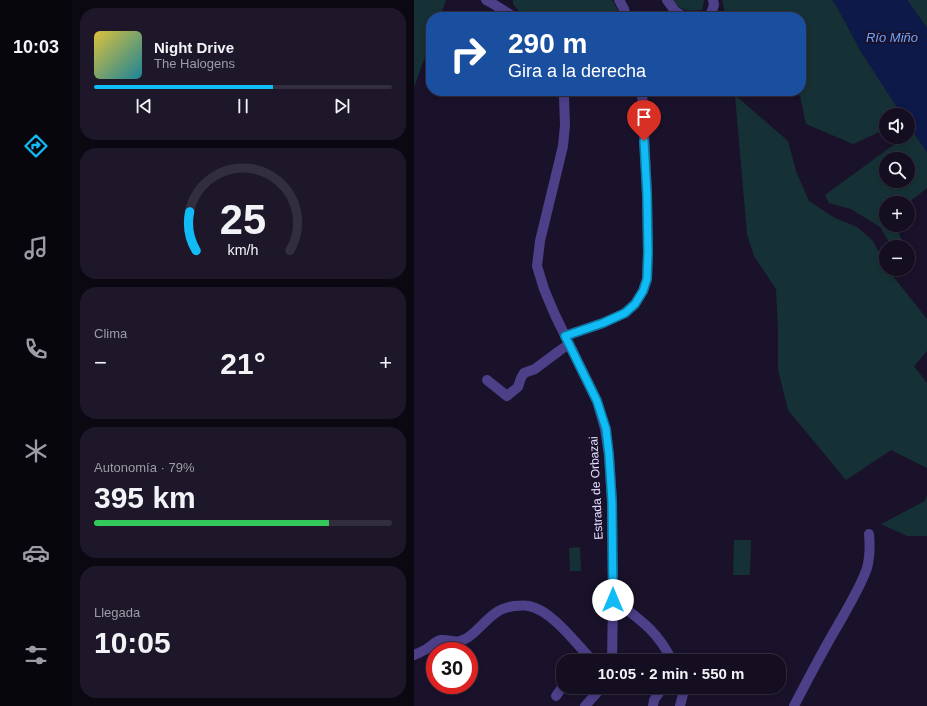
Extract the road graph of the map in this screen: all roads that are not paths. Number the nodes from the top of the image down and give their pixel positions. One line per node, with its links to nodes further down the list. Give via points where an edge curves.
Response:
1 (486, 0): 5 (street)
2 (619, 0): 6 (street)
3 (667, 0): 7 (street)
4 (713, 0): 8 (street)
5 (507, 12)
6 (625, 12)
7 (676, 12)
8 (711, 12)
9 (564, 96): 11 (street, Estrada de Orbazai, via 563,146 540,241 537,266 544,289)
10 (642, 96): 11 (street, via 647,195 647,279 635,304 625,313)
11 (567, 340): 12 (street, via 559,351 535,370 524,373 518,387 506,396); 14 (street, Estrada de Orbazai, via 597,401 606,429 612,502)
12 (487, 380)
13 (868, 534): 25 (street, via 870,547 867,567)
14 (613, 600): 16 (street, Estrada de Orbazai); 17 (street, via 653,630)
15 (583, 654): 18 (street, via 551,617 529,606 518,606 498,611 468,638 452,642 440,640)
16 (612, 654)
17 (668, 654)
18 (414, 655)
19 (596, 694): 22 (street)
20 (658, 694): 23 (street)
21 (683, 694): 24 (street)
22 (585, 706)
23 (653, 706)
24 (680, 706)
25 (794, 706)

